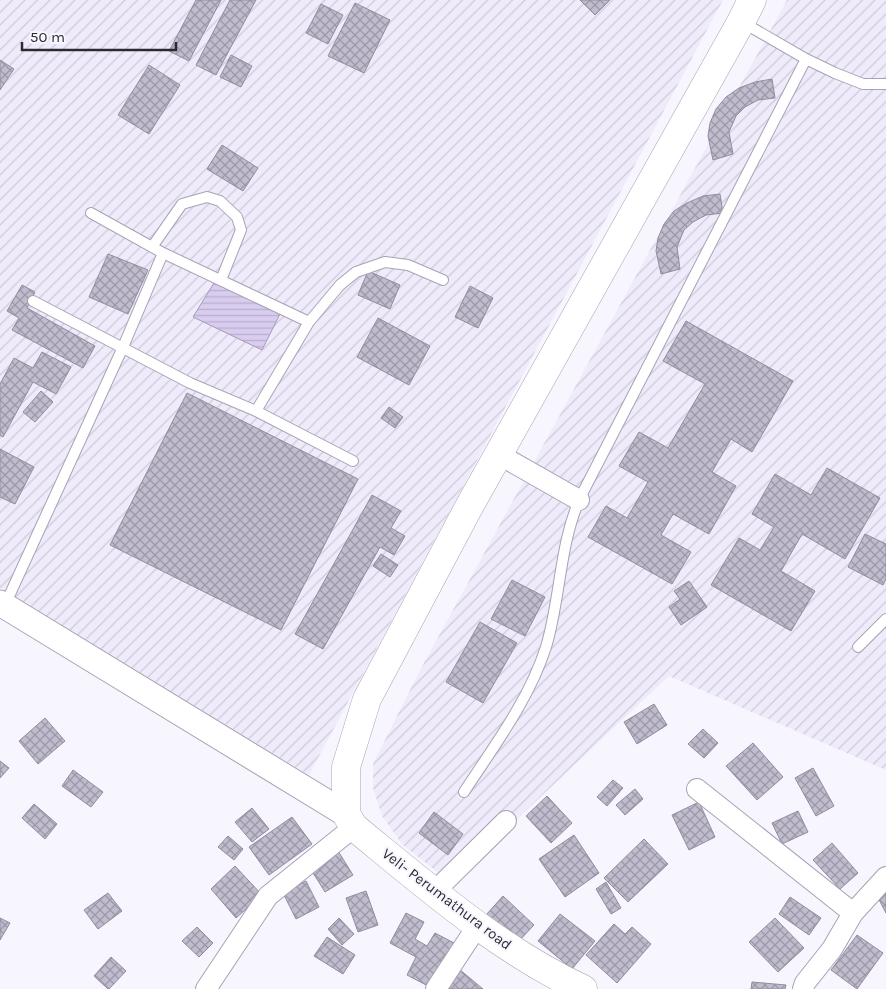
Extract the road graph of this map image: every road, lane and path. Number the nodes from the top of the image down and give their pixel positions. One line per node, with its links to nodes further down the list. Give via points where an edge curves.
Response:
1 (747, 11): 2 (lane); 13 (main road)
2 (806, 59): 3 (lane, via 863,84); 15 (lane)
3 (886, 84)
4 (91, 213): 5 (lane)
5 (152, 247): 6 (lane); 7 (lane, via 182,204 207,197 220,201 237,216 241,230)
6 (163, 253): 7 (lane); 11 (lane)
7 (221, 280): 10 (lane)
8 (443, 280): 10 (lane, via 408,266 385,262 356,272 340,285)
9 (33, 301): 11 (lane)
10 (309, 322): 12 (lane)
11 (123, 347): 12 (lane, via 190,383); 16 (lane)
12 (256, 411): 14 (lane)
13 (498, 454): 15 (street); 21 (main road, via 367,699 346,767)
14 (353, 461)
15 (579, 500): 20 (lane, via 568,527 545,648 520,707)
16 (2, 604): 21 (street)
17 (886, 619): 18 (lane)
18 (858, 647)
19 (698, 789): 25 (street)
20 (464, 792)
21 (350, 820): 24 (main road, Veli- Perumathura road); 27 (street, via 268,896)
22 (506, 821): 24 (street)
23 (886, 877): 25 (street)
24 (434, 892): 26 (main road, Veli- Perumathura road)
25 (853, 913): 30 (street)
26 (478, 926): 28 (street); 29 (main road, Veli- Perumathura road, via 554,976)
27 (206, 989)
28 (436, 989)
29 (583, 989)
30 (803, 989)

